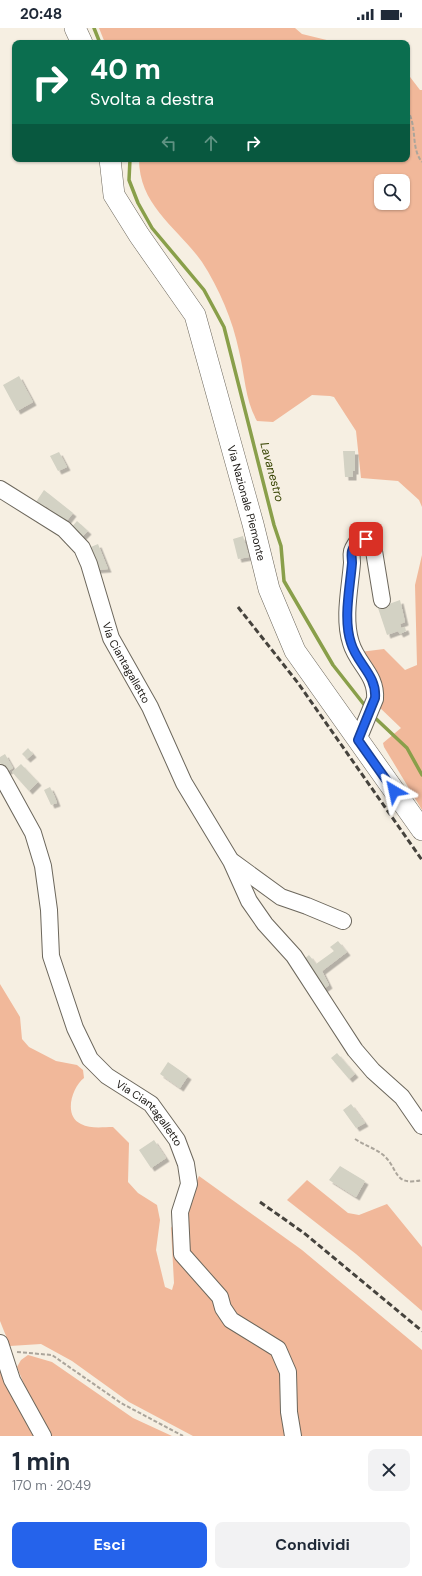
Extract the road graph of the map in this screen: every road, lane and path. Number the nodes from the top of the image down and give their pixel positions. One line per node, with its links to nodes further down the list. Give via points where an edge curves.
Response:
1 (76, 28): 2 (main road)
2 (81, 40)
3 (410, 116): 5 (path, via 418,157)
4 (110, 162): 8 (main road, Via Nazionale Piemonte, via 114,195 195,315 269,589 295,651)
5 (422, 162)
6 (0, 489): 11 (street, Via Ciantagalletto, via 64,528 82,548 112,638 150,707 184,783)
7 (382, 600): 8 (street, via 374,551 366,539 358,540 352,552 348,582 348,629 350,642 369,673 375,692)
8 (360, 734): 10 (main road, Via Nazionale Piemonte)
9 (0, 774): 19 (street, Via Ciantagalletto, via 33,833 43,866 51,956 75,1028 90,1059 107,1076 151,1104 177,1140 186,1164 189,1184 180,1212 182,1254 220,1297 223,1308 231,1320 278,1349 288,1372 289,1412)
10 (422, 830)
11 (231, 861): 12 (street, Via Ciantagalletto, via 281,898); 13 (street, Via Ciantagalletto, via 249,901 265,924 294,956 355,1050 373,1071 402,1097)
12 (343, 921)
13 (422, 1126)
14 (355, 1139): 15 (path, via 383,1155 398,1177 408,1182)
15 (422, 1180)
16 (2, 1348): 17 (street, via 12,1380); 18 (path, via 52,1355 121,1403)
17 (43, 1436)
18 (183, 1436)
19 (293, 1436)

